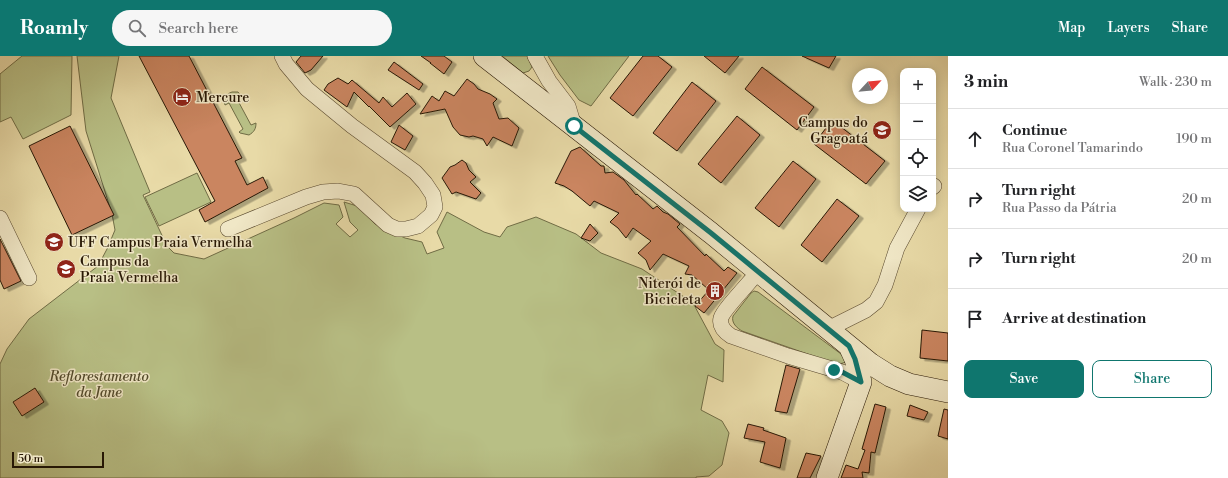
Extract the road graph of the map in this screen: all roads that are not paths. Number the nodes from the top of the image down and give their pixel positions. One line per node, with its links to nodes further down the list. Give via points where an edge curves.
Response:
1 (282, 56): 7 (street, via 307,89 415,172 433,196 435,207 431,215 418,226 397,229 388,225 354,194 323,192)
2 (484, 56): 4 (main road)
3 (535, 56): 4 (street, via 549,81 568,106)
4 (574, 126): 8 (main road)
5 (916, 212): 10 (street, via 897,248 885,285 876,302 866,310)
6 (0, 218): 9 (street)
7 (228, 229)
8 (758, 272): 10 (main road); 13 (street, via 721,318 726,332 788,356 842,372)
9 (29, 278)
10 (828, 329): 11 (main road)
11 (849, 346): 12 (main road); 13 (main road)
12 (890, 376): 13 (main road, via 879,375); 14 (main road, via 910,384)
13 (861, 382): 15 (main road)
14 (948, 392)
15 (827, 478)

